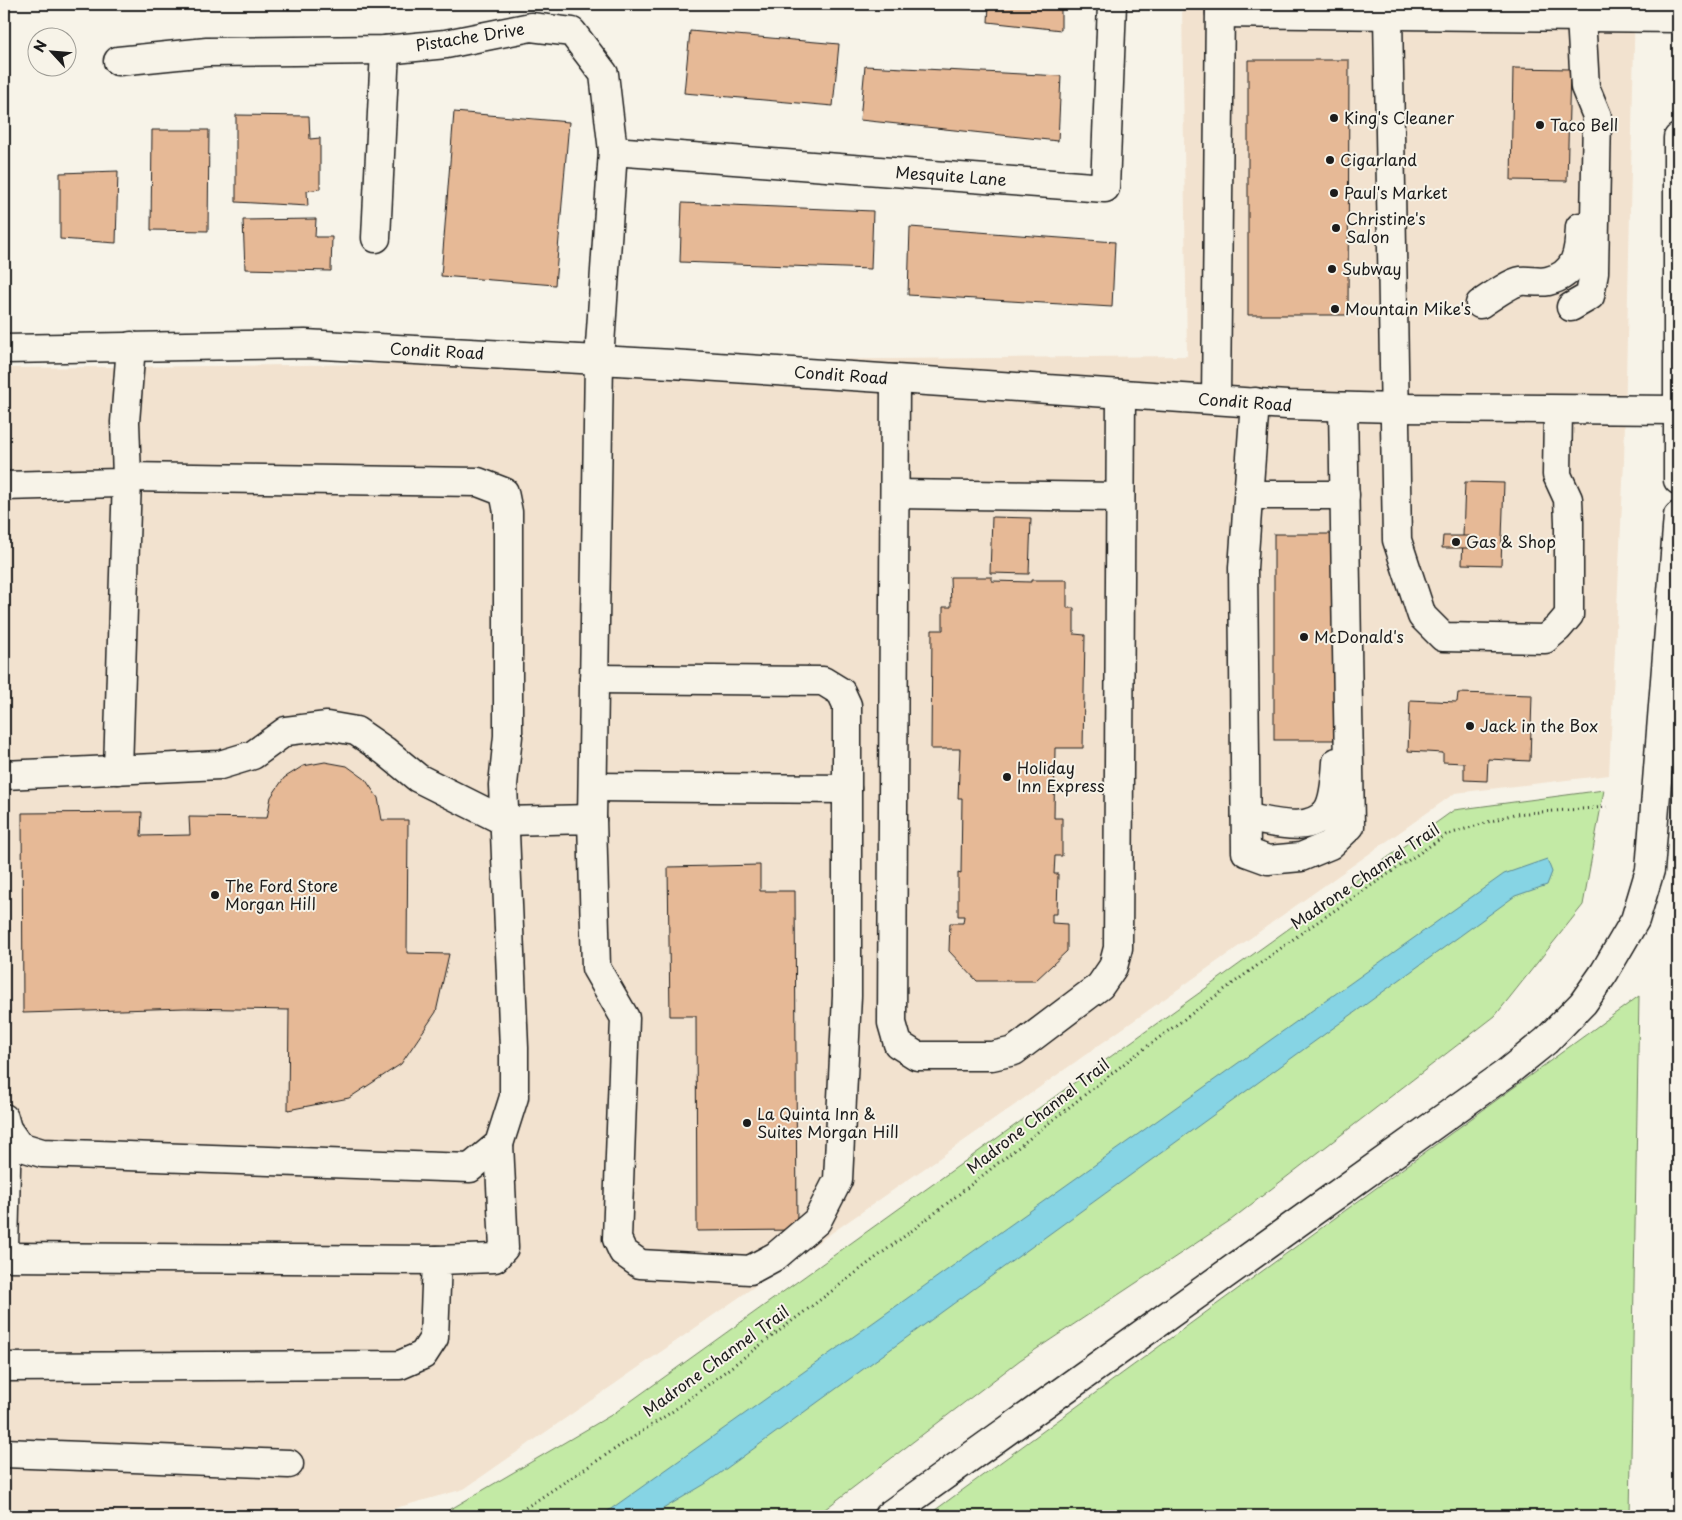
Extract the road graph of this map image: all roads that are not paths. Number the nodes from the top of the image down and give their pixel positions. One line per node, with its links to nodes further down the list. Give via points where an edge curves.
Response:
1 (1112, 4): 11 (main road, Mesquite Lane, via 1105,188)
2 (1220, 8): 4 (main road); 20 (main road)
3 (1420, 9): 4 (main road); 5 (main road)
4 (1388, 15): 23 (main road)
5 (1581, 17): 6 (main road); 9 (main road)
6 (1678, 18)
7 (385, 50): 8 (main road, Pistache Drive, via 206,52); 11 (main road, Pistache Drive, via 446,44 531,27 572,32 604,74); 12 (main road)
8 (118, 61)
9 (1585, 86): 13 (main road, via 1576,261 1556,278 1519,281); 14 (main road, via 1597,116 1594,272 1590,296)
10 (1678, 138): 25 (main road)
11 (613, 151): 17 (main road, Pistache Drive)
12 (376, 238)
13 (1480, 304)
14 (1571, 307)
15 (131, 346): 16 (main road, Condit Road); 17 (main road, Condit Road, via 305,344); 26 (main road, via 125,422)
16 (4, 349)
17 (599, 360): 18 (main road, Condit Road); 35 (main road, Pistache Drive)
18 (895, 378): 19 (main road, Condit Road); 29 (main road)
19 (1121, 394): 20 (main road, Condit Road); 32 (main road)
20 (1216, 400): 21 (main road, Condit Road)
21 (1255, 402): 22 (main road, Condit Road); 30 (main road)
22 (1343, 407): 23 (main road, Condit Road); 31 (main road)
23 (1395, 408): 24 (main road, Condit Road); 24 (main road, via 1397,540 1422,616 1442,637 1545,639 1568,615 1568,499 1557,476)
24 (1558, 410): 25 (main road, Condit Road)
25 (1678, 410): 27 (main road)
26 (127, 476): 28 (main road, via 119,483); 36 (main road); 42 (main road, via 478,482 504,492 508,512 508,736 503,785)
27 (1678, 480)
28 (4, 486)
29 (894, 494): 32 (main road); 32 (main road, via 892,1023 898,1044 917,1056 992,1056 1014,1051 1100,986 1113,967 1118,948)
30 (1249, 495): 31 (main road); 40 (main road, via 1243,568)
31 (1345, 495): 34 (main road)
32 (1120, 497)
33 (1678, 516): 51 (main road, via 1650,870 1635,920 1582,1003 1546,1041 1504,1074)
34 (1347, 598): 40 (main road, via 1340,617 1338,760 1327,811 1314,822 1297,825); 40 (main road, via 1350,826 1330,845 1301,857 1268,860 1246,852)
35 (594, 679): 38 (main road, Pistache Drive); 39 (main road, Pistache Drive, via 823,681 841,692 847,705)
36 (118, 770): 37 (main road); 42 (main road, via 220,765 253,755 286,731 326,726 356,732 418,778)
37 (4, 775)
38 (593, 787): 39 (main road); 41 (main road, Pistache Drive)
39 (847, 789): 41 (main road, Pistache Drive, via 847,996 838,1180 816,1221 776,1256 750,1270 640,1264 623,1252 617,1239 625,1018 596,968)
40 (1246, 818)
41 (592, 819): 42 (main road)
42 (504, 821): 44 (main road, via 514,1097)
43 (6, 1124): 44 (main road, via 19,1146 42,1153 470,1168); 45 (main road)
44 (499, 1144): 47 (main road, via 504,1248 495,1258)
45 (4, 1248)
46 (4, 1257): 47 (main road)
47 (437, 1260): 48 (main road, via 434,1338 423,1356 400,1365)
48 (4, 1367)
49 (4, 1453): 50 (main road)
50 (289, 1464)
51 (888, 1516)

